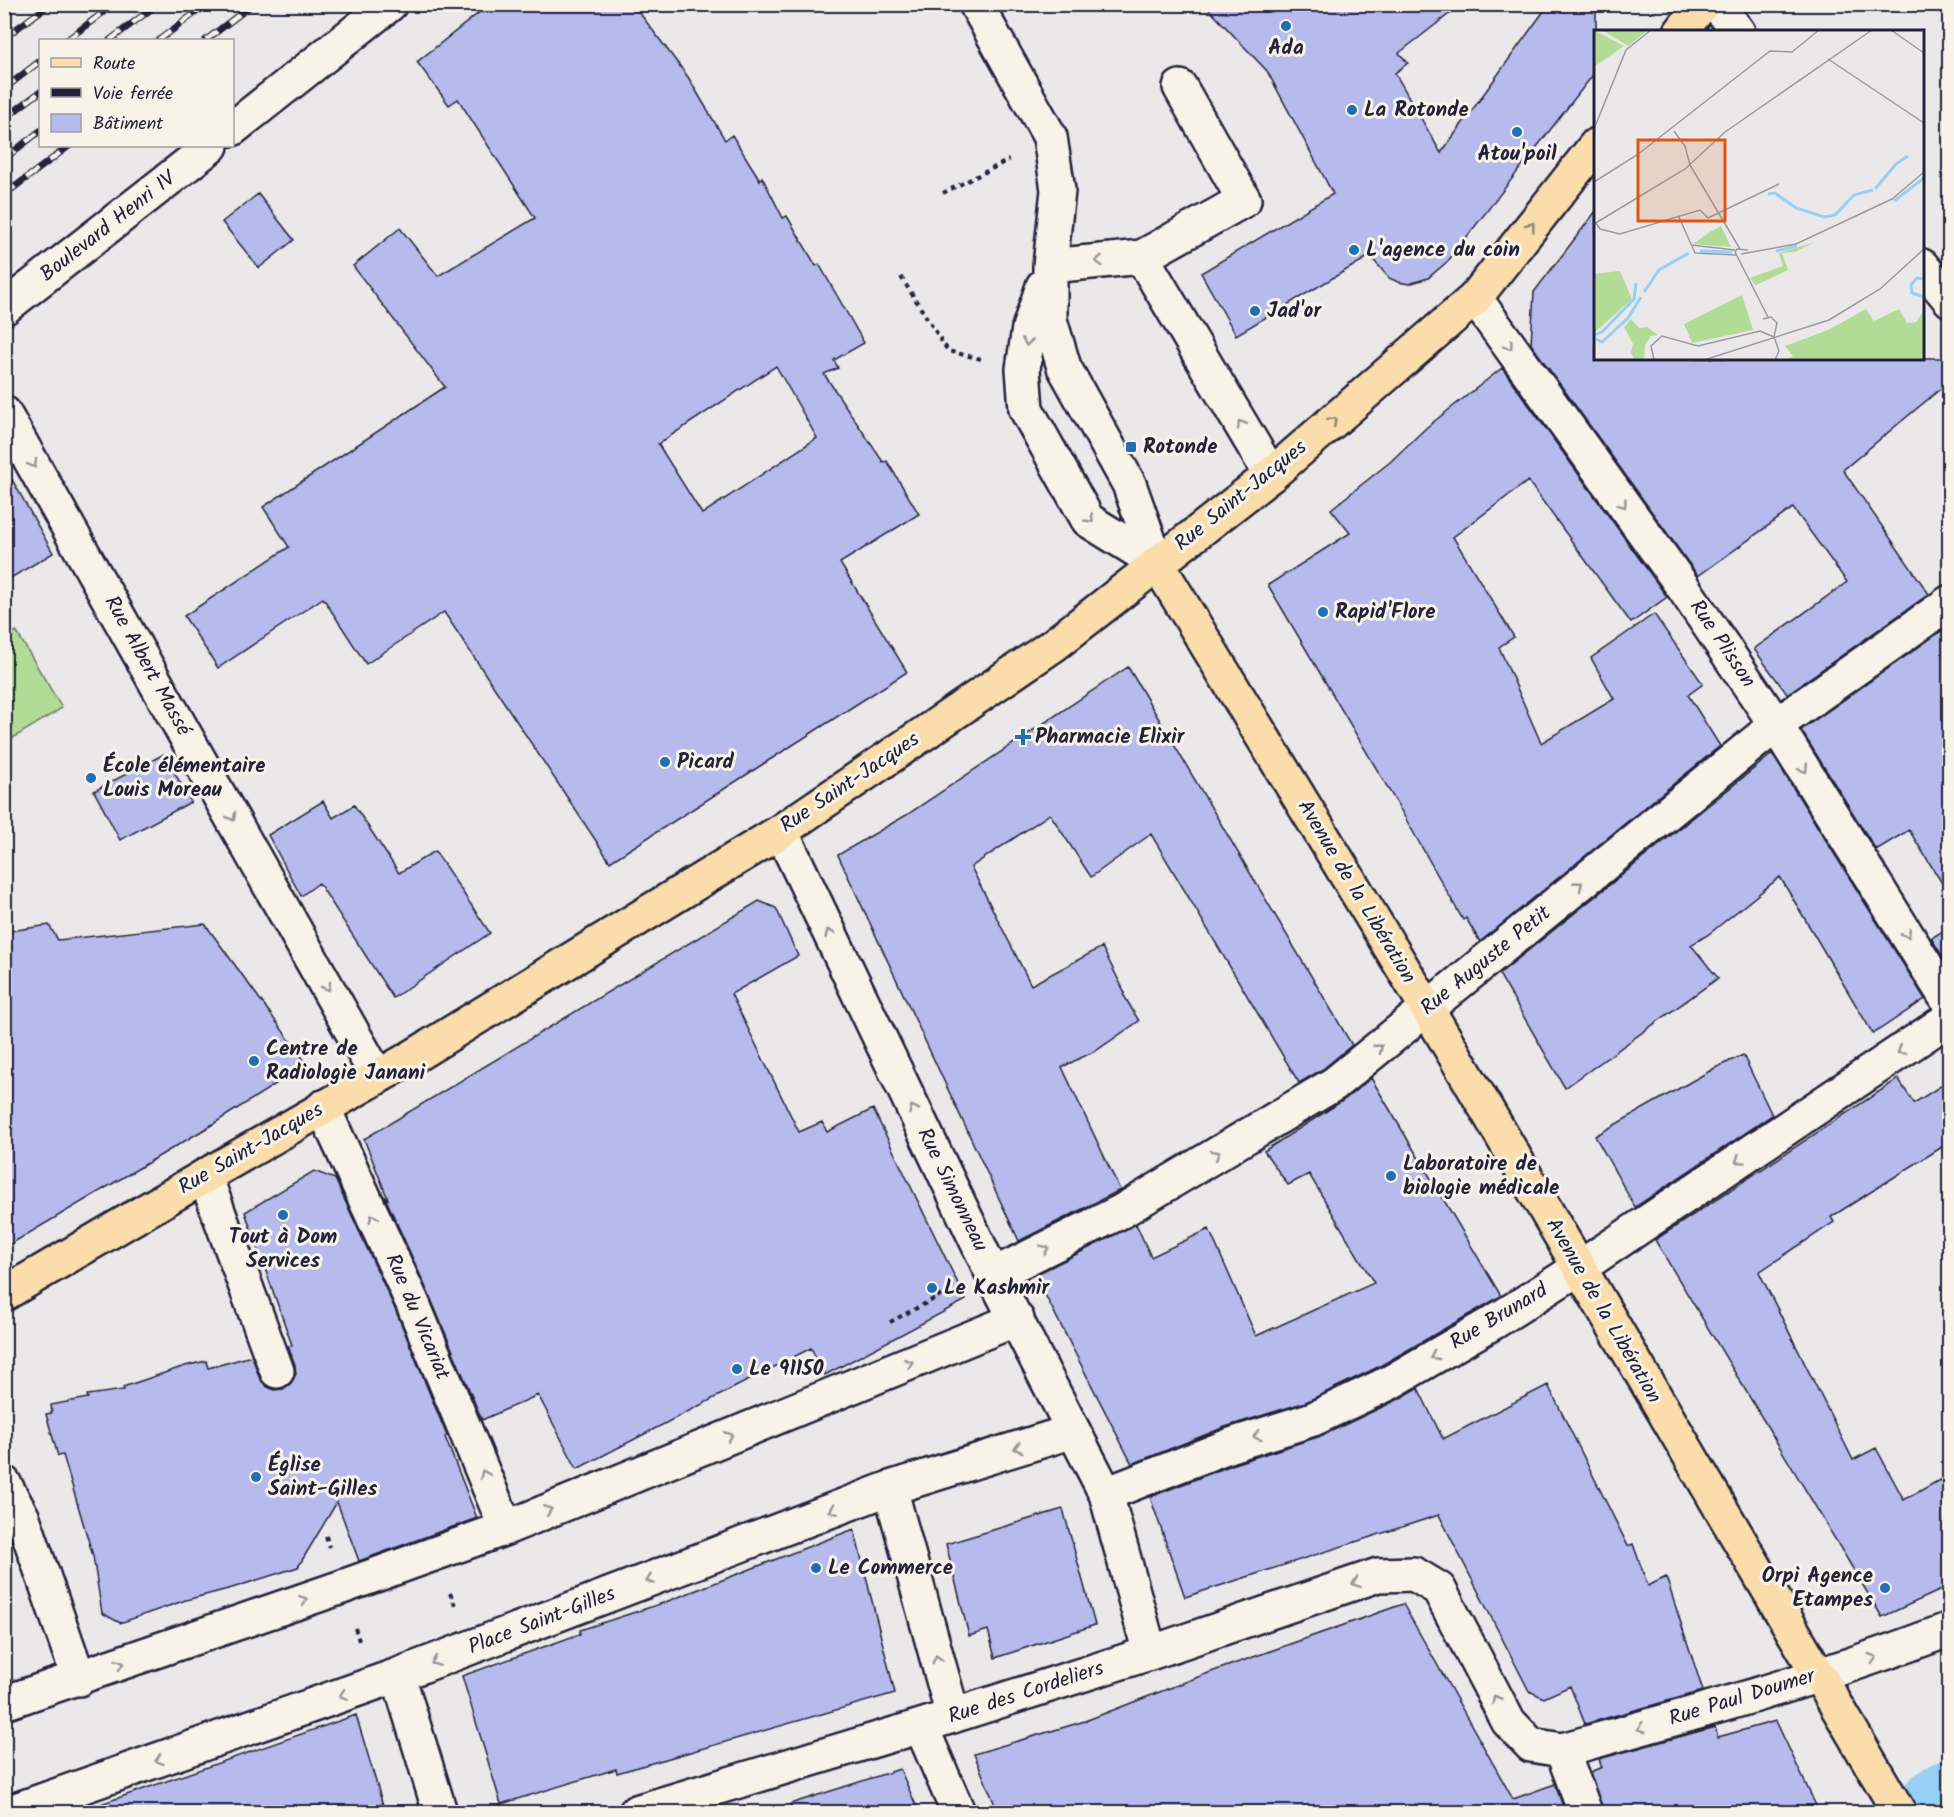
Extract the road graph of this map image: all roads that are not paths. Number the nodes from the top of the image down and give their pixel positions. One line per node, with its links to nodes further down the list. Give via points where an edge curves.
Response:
1 (390, 4): 8 (street)
2 (976, 4): 12 (street, via 1050,137 1058,190)
3 (1702, 4): 5 (main road)
4 (1717, 4): 6 (street)
5 (1682, 30)
6 (1736, 30)
7 (1180, 87): 11 (street, via 1244,200)
8 (234, 127)
9 (210, 147): 16 (street, Boulevard Henri IV)
10 (1594, 148): 14 (main road, Rue Saint-Jacques, one-way to 10)
11 (1142, 257): 12 (street, one-way to 12); 18 (street, one-way to 11)
12 (1050, 266): 19 (street, via 1050,320 1064,367 1128,484); 19 (street, one-way to 19, via 1029,328 1023,369 1026,409 1088,520)
13 (1924, 267): 15 (street)
14 (1475, 298): 18 (main road, Rue Saint-Jacques, one-way to 14); 21 (street, Rue Plisson, one-way to 21, via 1683,587)
15 (1950, 300)
16 (4, 308)
17 (4, 412): 26 (street, Rue Albert Massé, one-way to 26)
18 (1270, 474): 19 (main road, Rue Saint-Jacques)
19 (1157, 563): 22 (main road, Rue Saint-Jacques, via 1055,644); 24 (main road, Avenue de la Libération)
20 (1950, 602): 21 (street, Rue Auguste Petit)
21 (1776, 725): 23 (street, Rue Plisson, one-way to 23); 24 (street, Rue Auguste Petit, one-way to 21)
22 (781, 831): 26 (main road, Rue Saint-Jacques); 30 (street, Rue Simonneau, one-way to 22)
23 (1950, 1004)
24 (1427, 1008): 29 (main road, Avenue de la Libération); 30 (street, Rue Auguste Petit, one-way to 24, via 1122,1211 1334,1084)
25 (1950, 1018): 29 (street, Rue Brunard, one-way to 29)
26 (377, 1076): 27 (main road, Rue Saint-Jacques)
27 (323, 1107): 28 (main road, Rue Saint-Jacques); 38 (street, Rue du Vicariat, one-way to 27, via 413,1304)
28 (205, 1176): 31 (main road, Rue Saint-Jacques); 33 (street)
29 (1579, 1268): 37 (street, Rue Brunard, one-way to 37, via 1389,1383 1313,1419 1231,1445); 42 (main road, Avenue de la Libération)
30 (993, 1275): 32 (street, Rue Simonneau)
31 (4, 1294)
32 (1017, 1319): 34 (street, Rue Simonneau); 38 (street, one-way to 32)
33 (278, 1371)
34 (1073, 1431): 36 (street, Place Saint-Gilles, one-way to 36); 37 (street, Rue Simonneau)
35 (4, 1483): 43 (street, via 23,1518)
36 (890, 1488): 41 (street, Place Saint-Gilles, one-way to 41); 45 (street, one-way to 36)
37 (1106, 1494): 40 (street, Rue Simonneau)
38 (506, 1528): 43 (street, one-way to 38)
39 (1950, 1629): 42 (street, Rue Paul Doumer, one-way to 39)
40 (1150, 1653): 45 (street, Rue des Cordeliers); 47 (street, Rue des Cordeliers, one-way to 40, via 1508,1721 1439,1589 1414,1574 1378,1575)
41 (398, 1676): 48 (street, Place Saint-Gilles, one-way to 48); 49 (street)
42 (1817, 1676): 47 (street, Rue Paul Doumer, one-way to 47, via 1754,1697); 53 (main road, Avenue de la Libération)
43 (79, 1679): 44 (street)
44 (4, 1703)
45 (953, 1716): 46 (street, Rue des Cordeliers)
46 (921, 1726): 50 (street, Rue des Cordeliers); 51 (street)
47 (1546, 1748): 52 (street)
48 (10, 1812)
49 (440, 1812)
50 (636, 1812)
51 (958, 1812)
52 (1585, 1812)
53 (1899, 1812)

